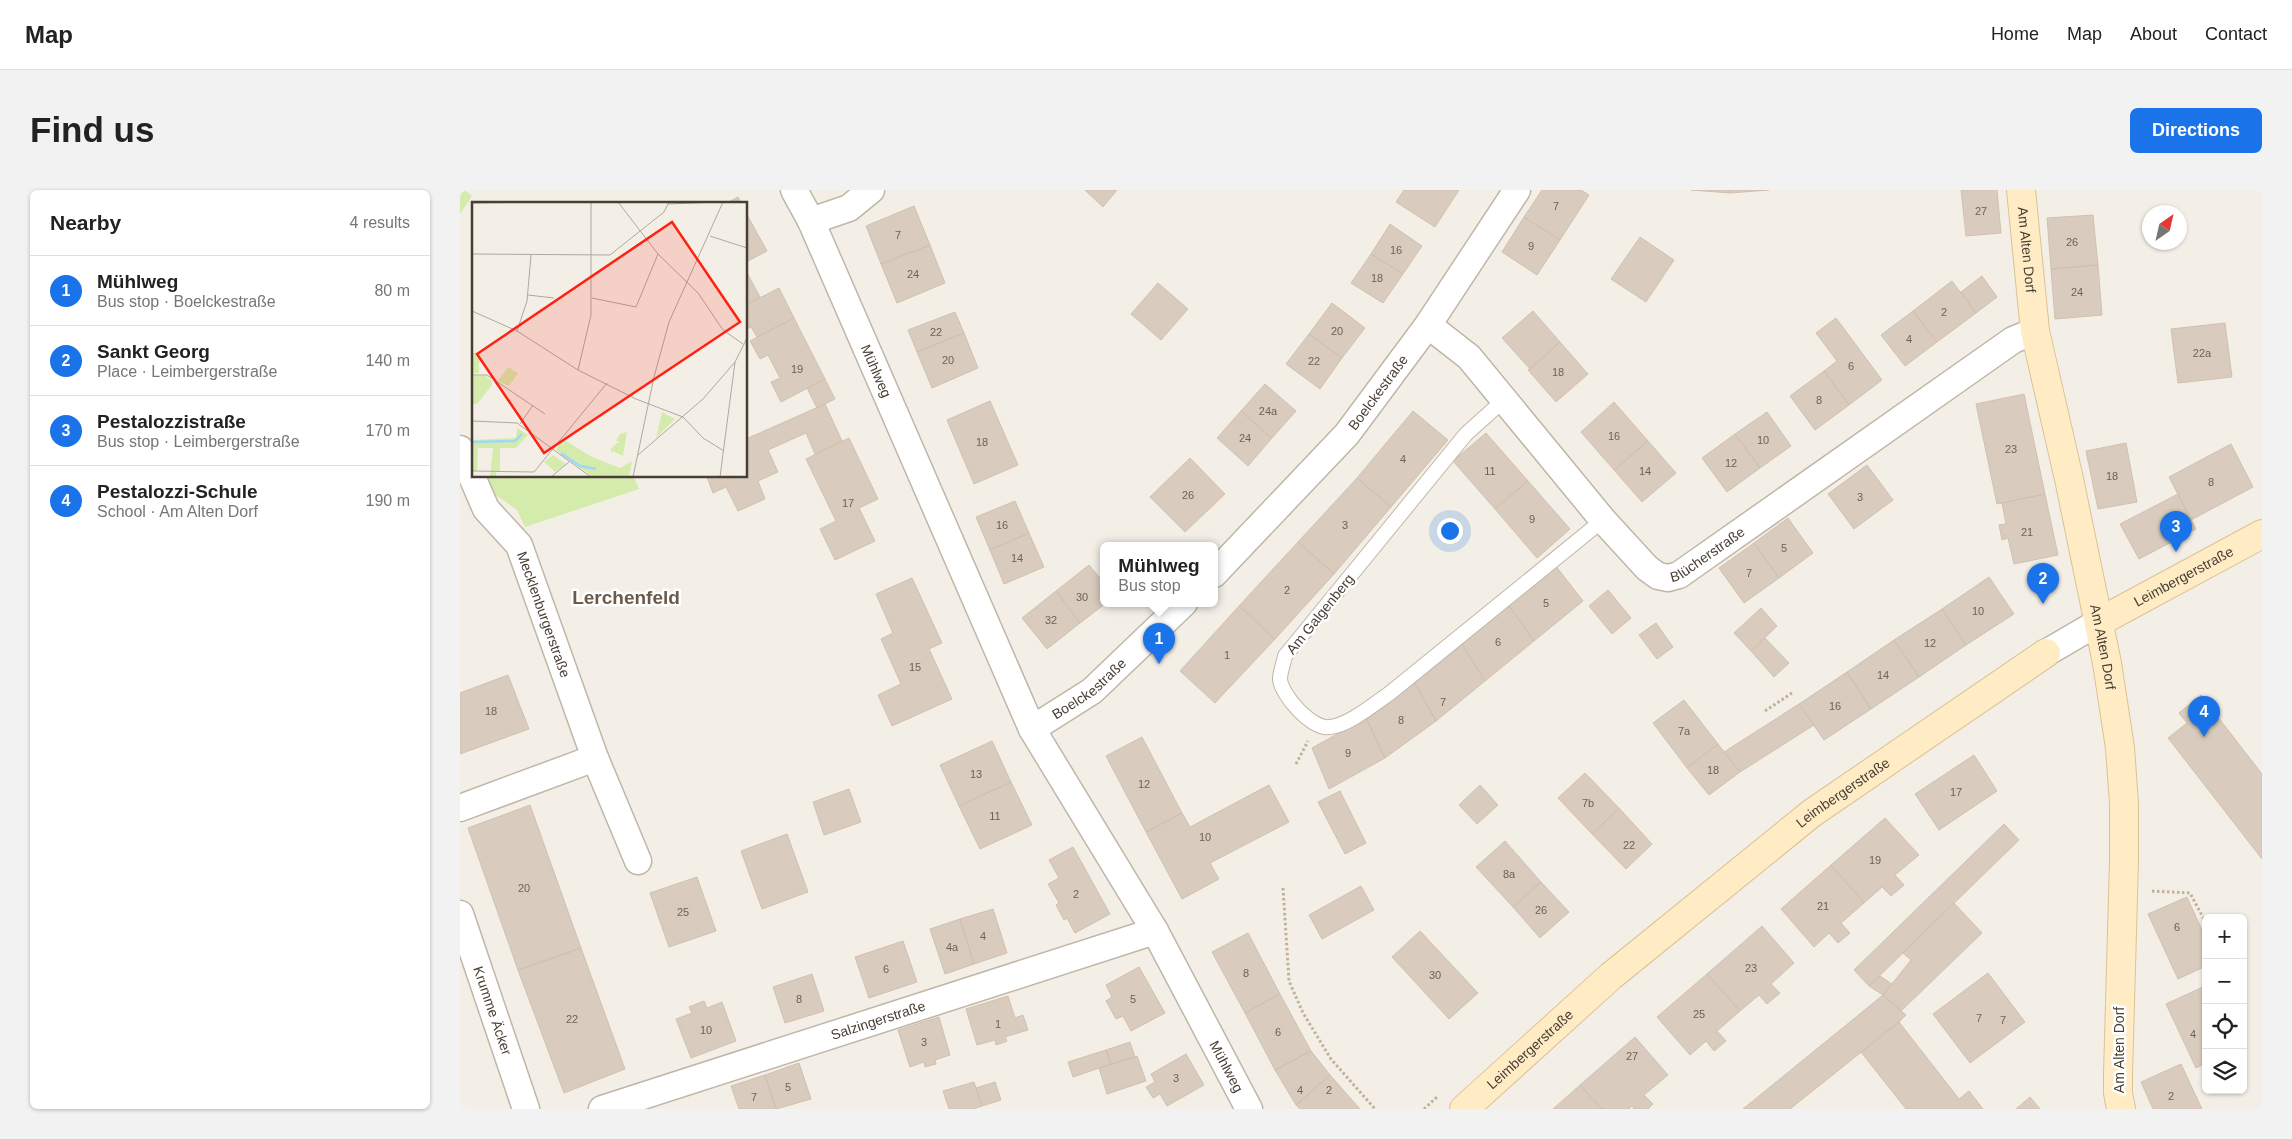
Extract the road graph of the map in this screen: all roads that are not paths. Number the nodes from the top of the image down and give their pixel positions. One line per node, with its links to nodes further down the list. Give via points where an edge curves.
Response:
1 (794, 190): 5 (street, Mühlweg)
2 (871, 190): 5 (street, via 848,208)
3 (1517, 190): 6 (street, Boelckestraße)
4 (2021, 190): 7 (street, Am Alten Dorf)
5 (811, 221): 16 (street, Mühlweg)
6 (1428, 325): 8 (street, Blücherstraße, via 1469,357); 12 (street, Boelckestraße, via 1347,434)
7 (2035, 331): 10 (street, Blücherstraße, via 2013,340 1679,575 1658,576); 14 (street, Am Alten Dorf)
8 (1505, 398): 10 (street, Blücherstraße); 10 (lane, Am Galgenberg, via 1466,434 1285,656 1280,678 1286,694 1316,725 1329,728 1353,718 1390,693)
9 (460, 452): 17 (street, Mecklenburgerstraße, via 486,509 519,545)
10 (1602, 520)
11 (2262, 534): 14 (street, Leimbergerstraße)
12 (1218, 570)
13 (1180, 607): 16 (street, Boelckestraße, via 1092,691)
14 (2099, 622): 15 (street, Leimbergerstraße); 26 (street, Am Alten Dorf, via 2120,748 2124,802 2118,1074)
15 (2046, 653): 25 (street, Leimbergerstraße, via 1812,813 1611,976)
16 (1032, 729): 21 (street, Mühlweg)
17 (595, 758): 18 (street); 19 (street, Mecklenburgerstraße)
18 (460, 808)
19 (638, 861)
20 (460, 914): 22 (street, Krumme Äcker)
21 (1155, 931): 23 (street, Salzingerstraße); 24 (street, Mühlweg)
22 (526, 1109)
23 (602, 1109)
24 (1249, 1109)
25 (1464, 1109)
26 (2121, 1109)

